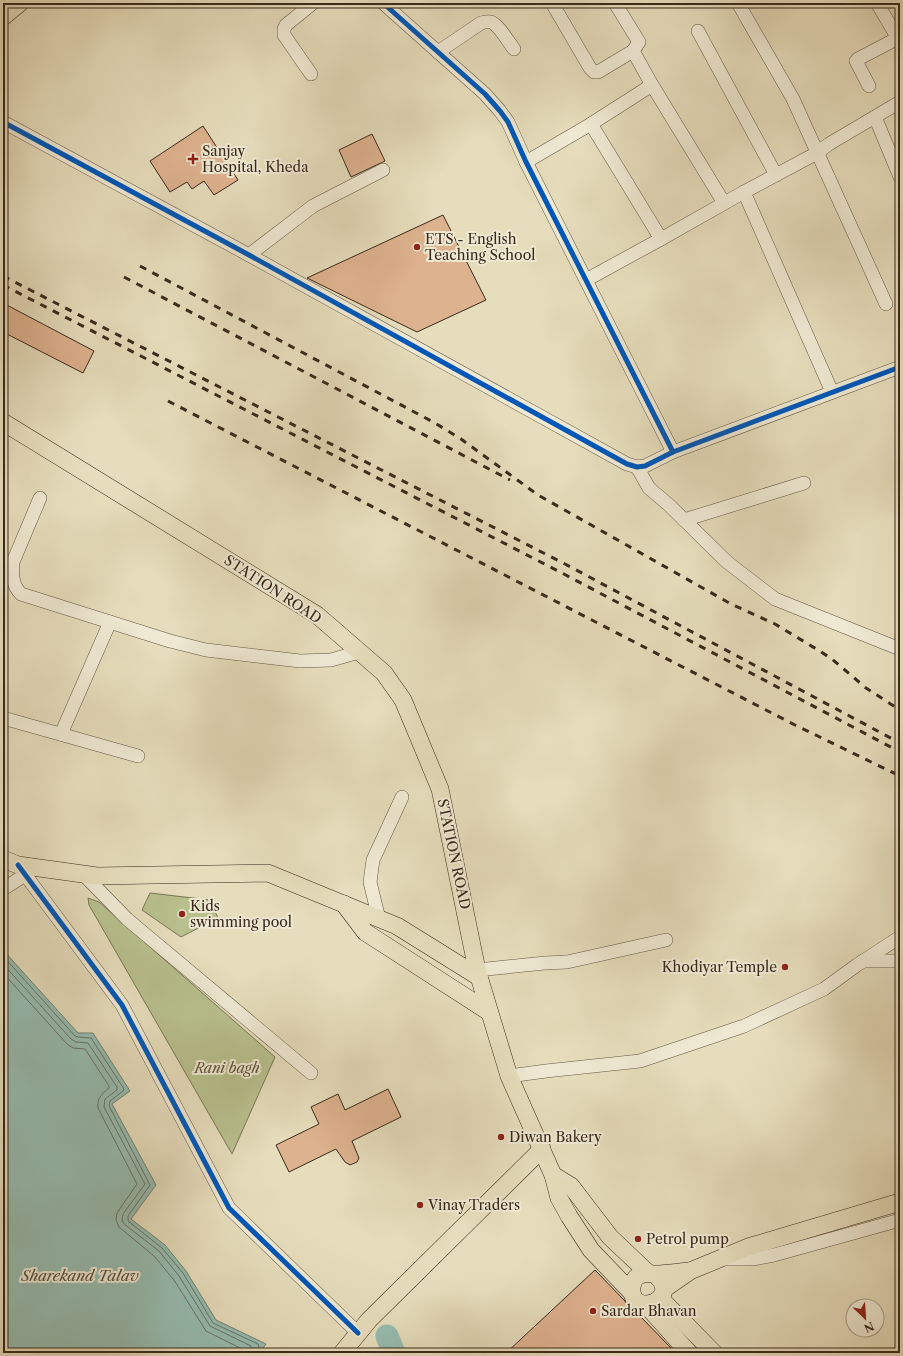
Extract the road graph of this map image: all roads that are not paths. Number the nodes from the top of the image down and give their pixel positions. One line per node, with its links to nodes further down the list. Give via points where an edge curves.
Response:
1 (20, 3): 8 (main road)
2 (312, 3): 14 (street, via 284,29 284,35)
3 (383, 3): 13 (street)
4 (552, 3): 12 (street, via 594,72)
5 (615, 3): 12 (street, via 639,42)
6 (738, 3): 21 (street, via 791,94)
7 (877, 3): 10 (street)
8 (3, 17)
9 (698, 31): 24 (street)
10 (899, 40): 16 (street, via 856,61)
11 (514, 50): 13 (street, via 496,26 492,22 487,22 481,23)
12 (633, 51): 15 (street)
13 (438, 52): 22 (street, via 500,111 508,122)
14 (311, 74)
15 (652, 85): 20 (street); 27 (street)
16 (869, 86)
17 (900, 102): 18 (street)
18 (875, 117): 21 (street); 25 (street)
19 (3, 122): 29 (street)
20 (591, 124): 22 (street); 28 (street)
21 (818, 153): 24 (street); 31 (street)
22 (526, 162): 30 (street)
23 (383, 170): 29 (street, via 313,206)
24 (776, 175): 26 (street)
25 (900, 177)
26 (744, 192): 27 (street); 33 (street)
27 (724, 203): 28 (street)
28 (661, 239): 30 (street)
29 (249, 255): 36 (street, via 627,464)
30 (586, 280): 35 (street)
31 (886, 304)
32 (900, 366): 33 (street)
33 (832, 392): 35 (street)
34 (3, 422): 42 (main road, STATION ROAD, via 317,615)
35 (674, 452): 36 (street, via 645,466)
36 (637, 467): 39 (street, via 649,488)
37 (804, 483): 39 (street)
38 (40, 498): 40 (street, via 13,562 12,573 17,590 21,594)
39 (684, 520): 41 (street, via 727,562 776,599)
40 (110, 622): 42 (street, via 206,650 300,661 331,660); 44 (street)
41 (900, 649)
42 (359, 652): 56 (main road, STATION ROAD, via 384,673 403,700 440,789)
43 (3, 718): 44 (street)
44 (61, 734): 45 (street)
45 (138, 756)
46 (402, 797): 51 (street, via 373,860 370,882)
47 (15, 866): 48 (main road); 49 (street); 69 (street, via 122,1005 229,1208)
48 (83, 874): 50 (main road, via 97,876 268,873); 58 (street, via 127,919)
49 (3, 889)
50 (343, 904): 51 (main road); 57 (main road, via 365,932)
51 (379, 919): 56 (main road, via 397,926)
52 (900, 937): 54 (street)
53 (666, 940): 56 (street, via 567,962)
54 (863, 961): 55 (street); 59 (street, via 824,989 744,1026 640,1061)
55 (900, 961)
56 (478, 973): 57 (main road, STATION ROAD)
57 (490, 1012): 59 (main road, STATION ROAD)
58 (311, 1073)
59 (508, 1076): 60 (main road, STATION ROAD)
60 (542, 1149): 61 (main road, STATION ROAD); 69 (main road)
61 (553, 1175): 66 (main road, via 571,1186 610,1237); 67 (main road, STATION ROAD, via 559,1198 591,1250)
62 (900, 1202): 64 (main road, via 748,1247)
63 (900, 1220): 64 (street, via 774,1255 753,1259)
64 (718, 1260): 65 (main road)
65 (690, 1271): 66 (main road); 68 (main road)
66 (650, 1273): 67 (main road, via 637,1277 632,1282); 68 (main road, via 660,1279)
67 (632, 1293): 68 (main road, via 637,1301)
68 (657, 1297): 71 (main road); 72 (main road)
69 (358, 1333): 70 (main road)
70 (342, 1353)
71 (689, 1353)
72 (714, 1353)

